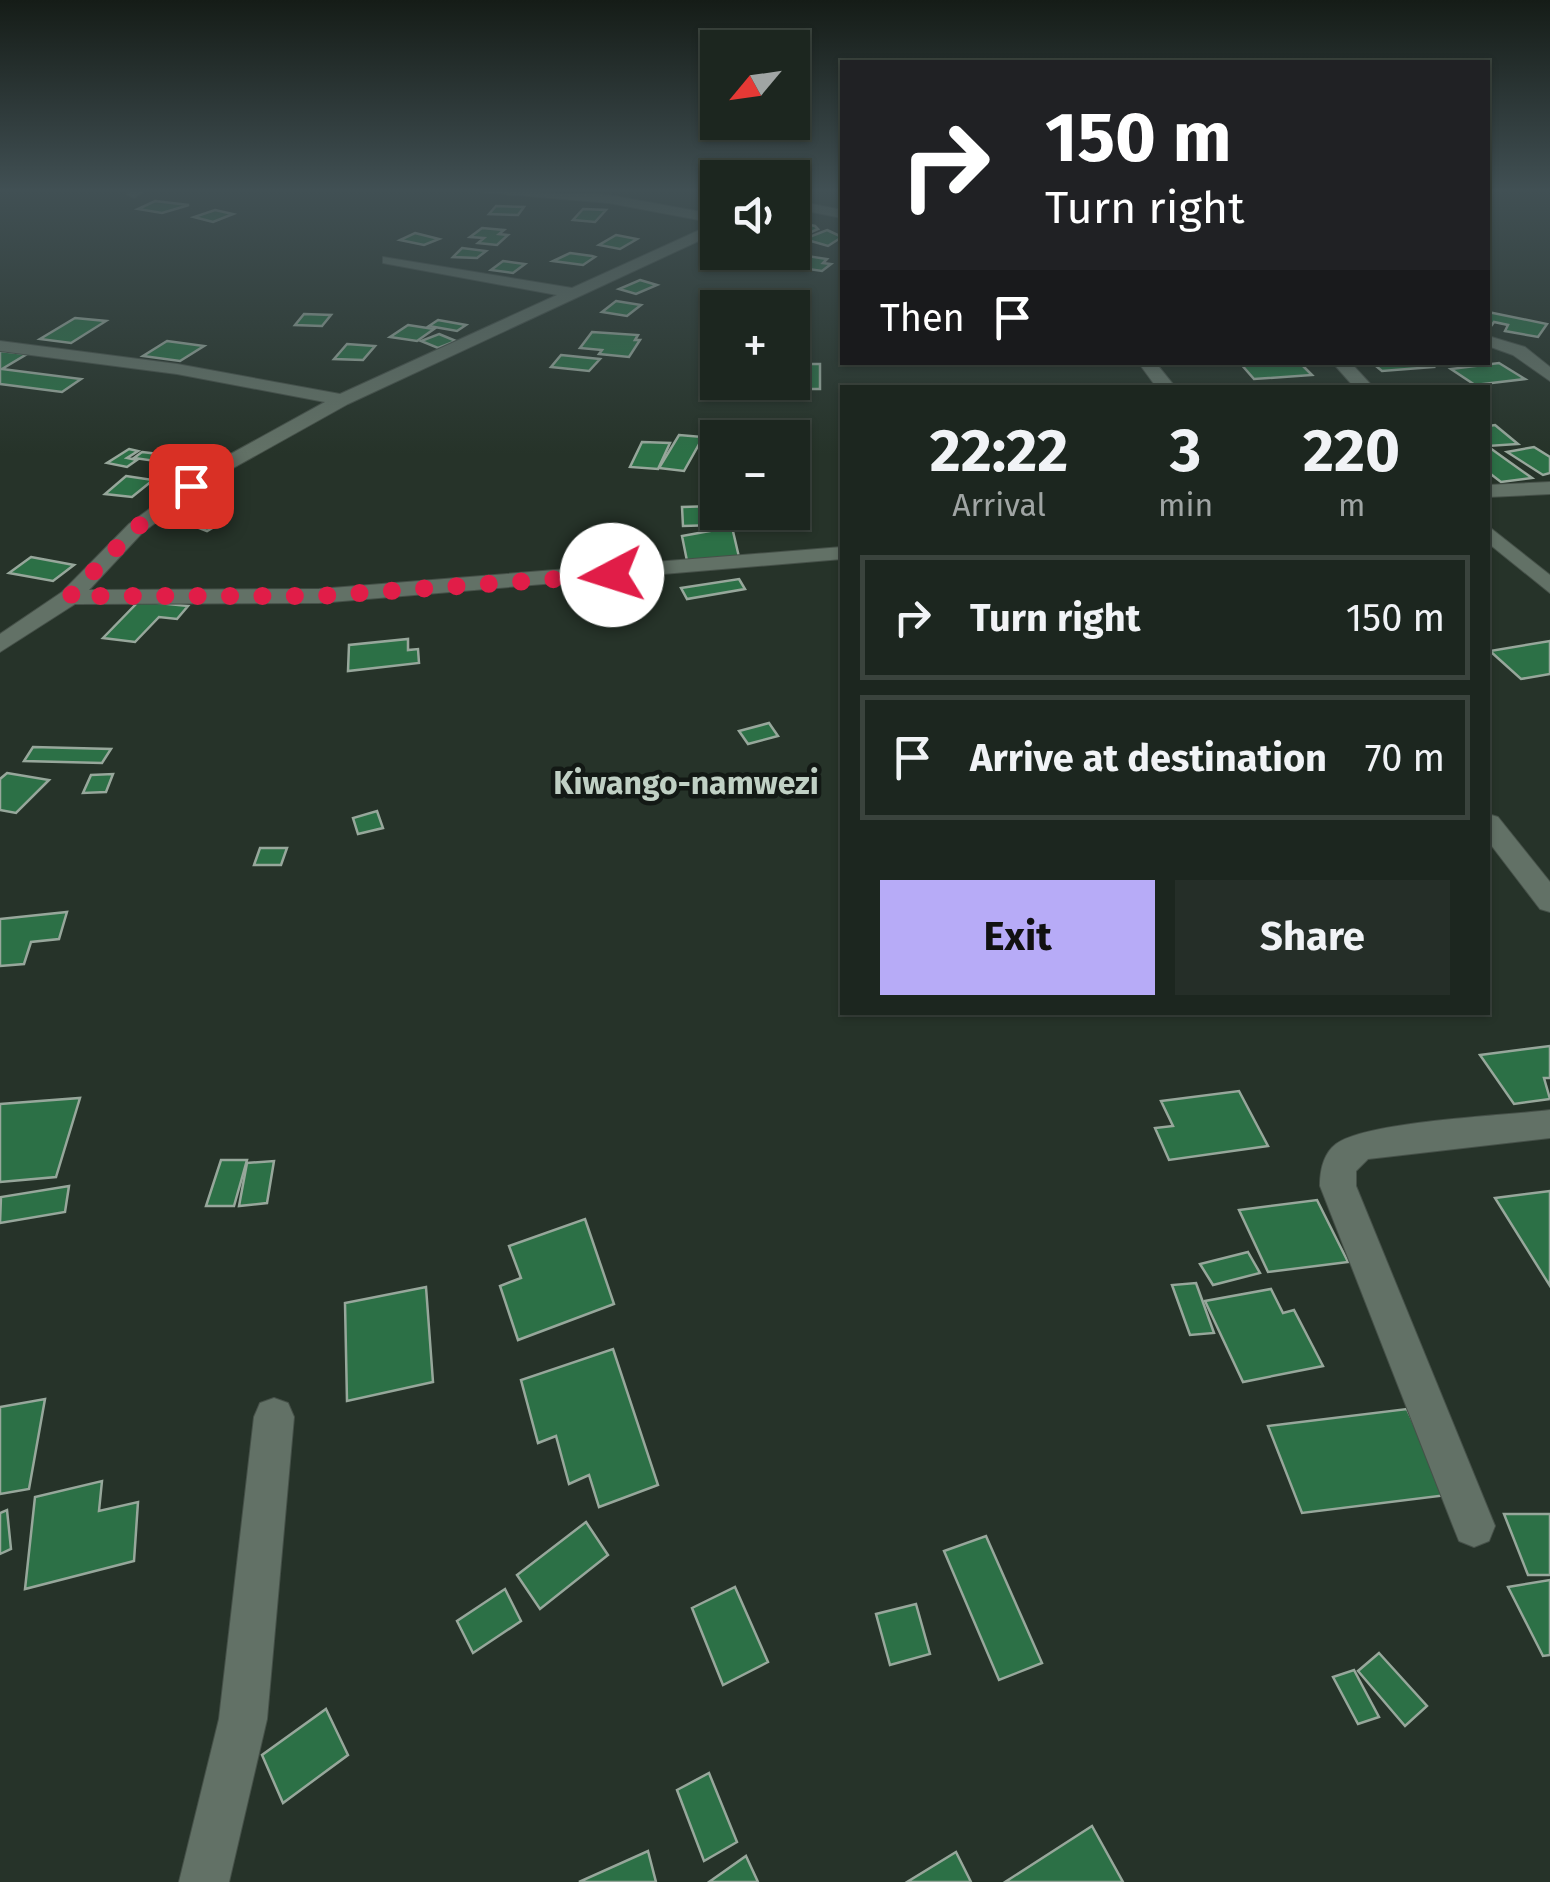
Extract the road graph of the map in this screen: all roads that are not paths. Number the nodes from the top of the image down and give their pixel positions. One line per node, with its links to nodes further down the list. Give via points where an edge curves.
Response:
1 (492, 278): 3 (street)
2 (604, 278): 3 (street)
3 (575, 292): 11 (street)
4 (1490, 342): 8 (street, via 1519,352)
5 (0, 346): 11 (street)
6 (1148, 365): 9 (street)
7 (1343, 365): 10 (street)
8 (1550, 376)
9 (1164, 385)
10 (1362, 385)
11 (342, 400): 17 (street, via 169,500)
12 (1550, 488): 13 (street)
13 (1490, 491)
14 (1490, 534): 16 (street)
15 (840, 553): 17 (street, via 319,596)
16 (1550, 586)
17 (70, 596): 18 (street)
18 (0, 645)
19 (1490, 826): 20 (street)
20 (1550, 902)
21 (1550, 1124): 23 (street, via 1364,1146 1337,1166 1338,1186)
22 (274, 1418): 24 (street, via 243,1719)
23 (1474, 1526)
24 (204, 1882)

